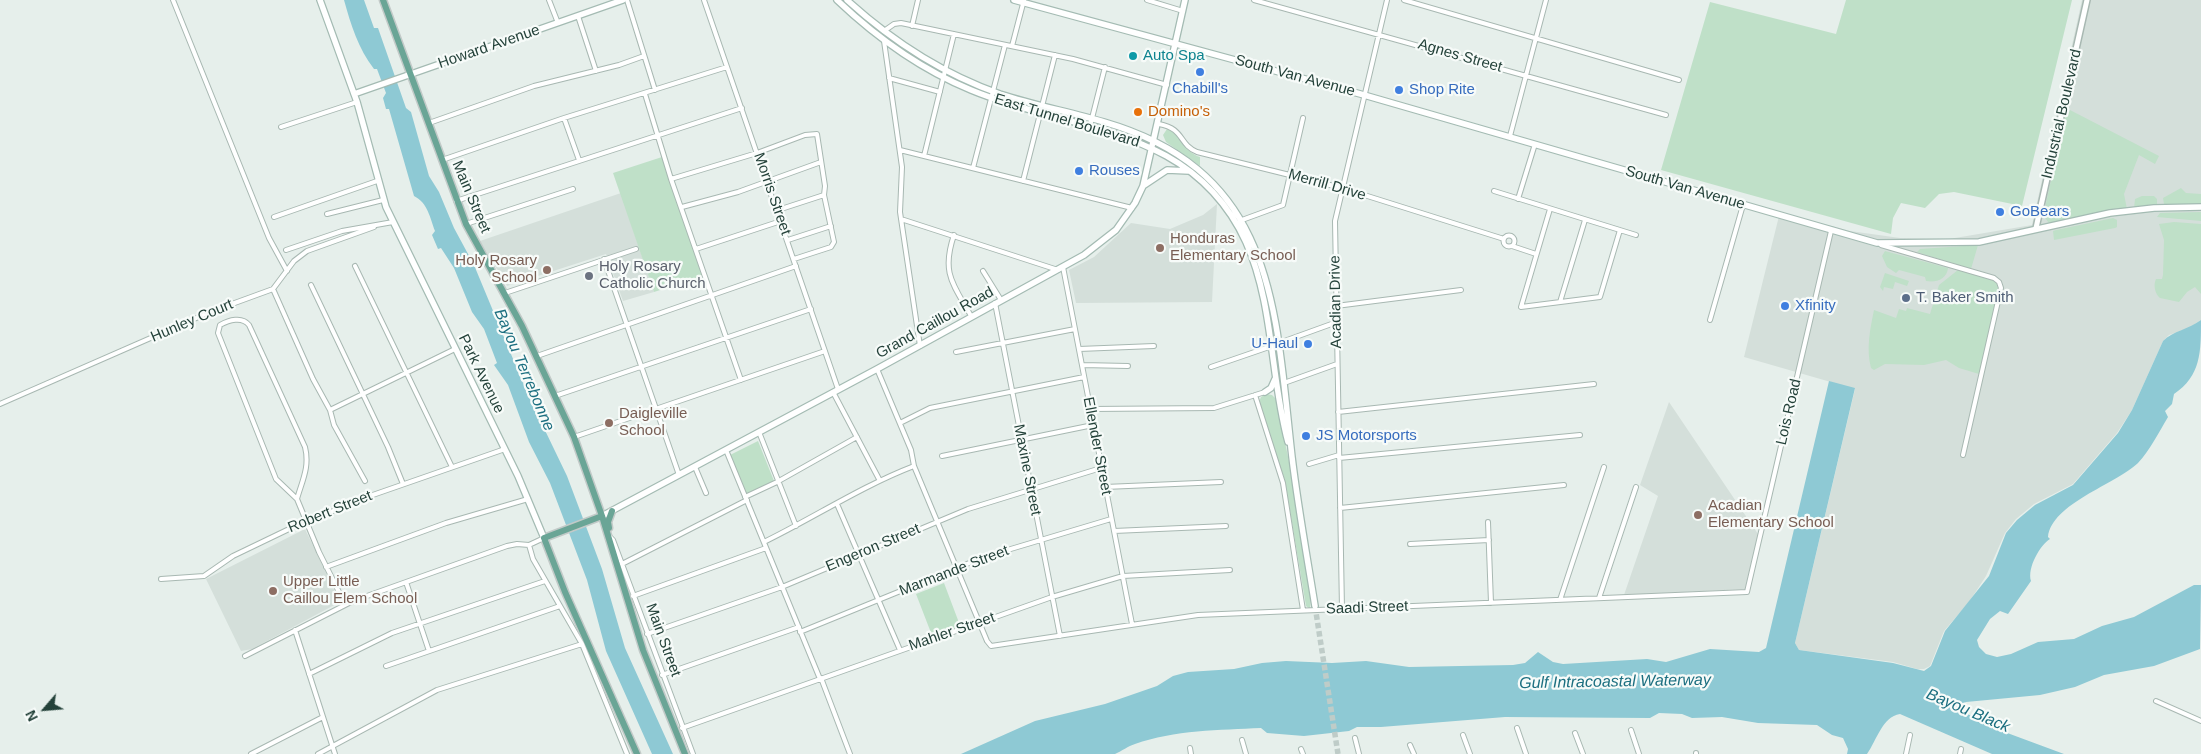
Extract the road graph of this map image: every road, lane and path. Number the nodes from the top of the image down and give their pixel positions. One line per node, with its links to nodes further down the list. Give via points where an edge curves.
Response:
1 (173, 0): 126 (street, via 269,238)
2 (320, 0): 47 (main road, Park Avenue)
3 (382, 0): 38 (main road, Main Street)
4 (549, 0): 22 (street)
5 (623, 0): 21 (main road, Howard Avenue)
6 (627, 0): 32 (street)
7 (704, 0): 34 (street, Morris Street)
8 (837, 0): 28 (main road, East Tunnel Boulevard)
9 (847, 0): 24 (main road, East Tunnel Boulevard)
10 (918, 0): 23 (street)
11 (1014, 0): 19 (main road, South Van Avenue)
12 (1147, 0): 20 (street)
13 (1186, 0): 20 (main road, Grand Caillou Road)
14 (1254, 0): 25 (street, Agnes Street)
15 (1387, 0): 25 (street, Acadian Drive)
16 (1404, 0): 27 (street)
17 (1546, 0): 27 (street)
18 (2087, 0): 105 (street, Industrial Boulevard)
19 (1024, 1): 29 (main road, South Van Avenue); 31 (street)
20 (1183, 11): 29 (main road, Grand Caillou Road)
21 (578, 16): 22 (main road, Howard Avenue); 37 (street)
22 (558, 23): 38 (main road, Howard Avenue)
23 (912, 26): 24 (street, via 898,23); 26 (street)
24 (884, 31): 36 (main road, East Tunnel Boulevard)
25 (1379, 33): 39 (street, Agnes Street); 49 (street, Acadian Drive)
26 (954, 34): 30 (street); 36 (street)
27 (1536, 38): 39 (street); 42 (street)
28 (884, 41): 40 (street); 41 (main road, East Tunnel Boulevard)
29 (1176, 44): 43 (main road, Grand Caillou Road); 49 (main road, South Van Avenue)
30 (1005, 45): 31 (street); 45 (street)
31 (1012, 46): 33 (street)
32 (644, 56): 37 (street); 44 (street)
33 (1055, 56): 35 (street); 52 (street)
34 (727, 66): 44 (street); 53 (street, Morris Street)
35 (1105, 67): 43 (street); 57 (street)
36 (946, 70): 41 (street); 45 (main road, East Tunnel Boulevard)
37 (596, 71): 59 (street, via 557,80)
38 (411, 74): 47 (main road, Howard Avenue); 59 (main road, Main Street)
39 (1526, 75): 55 (street, Agnes Street); 64 (street)
40 (889, 78): 46 (street); 68 (street)
41 (944, 78): 46 (street); 50 (main road, East Tunnel Boulevard)
42 (1679, 80)
43 (1168, 85): 60 (main road, Grand Caillou Road)
44 (655, 90): 48 (street)
45 (993, 91): 50 (street); 52 (main road, East Tunnel Boulevard)
46 (940, 92): 70 (street)
47 (354, 94): 51 (main road, Park Avenue)
48 (645, 94): 56 (street); 63 (street)
49 (1364, 95): 64 (main road, South Van Avenue); 82 (street, Acadian Drive)
50 (992, 98): 54 (main road, East Tunnel Boulevard); 74 (street)
51 (357, 102): 62 (street); 78 (main road, Park Avenue)
52 (1042, 105): 54 (street); 57 (main road, East Tunnel Boulevard)
53 (742, 108): 63 (street); 69 (street, Morris Street)
54 (1040, 113): 61 (main road, East Tunnel Boulevard); 79 (street)
55 (1666, 115)
56 (564, 118): 71 (street); 72 (street)
57 (1092, 118): 61 (street); 65 (main road, East Tunnel Boulevard)
58 (1303, 118): 76 (street)
59 (429, 124): 71 (main road, Main Street)
60 (1159, 124): 65 (main road, Grand Caillou Road); 76 (street, Merrill Drive, via 1172,126 1197,152)
61 (1090, 126): 67 (main road, East Tunnel Boulevard)
62 (280, 127)
63 (659, 136): 72 (street); 77 (street)
64 (1510, 136): 66 (main road, South Van Avenue)
65 (1155, 140): 67 (main road, Grand Caillou Road); 99 (main road, East Tunnel Boulevard, via 1202,172 1227,198)
66 (1536, 144): 86 (street); 89 (main road, South Van Avenue)
67 (1154, 148): 75 (main road, East Tunnel Boulevard); 81 (main road, Grand Caillou Road)
68 (900, 150): 70 (street); 97 (street)
69 (757, 153): 73 (street, via 804,135 817,134); 77 (street); 80 (street, Morris Street)
70 (924, 156): 74 (street)
71 (442, 160): 88 (main road, Main Street)
72 (579, 160): 88 (street)
73 (821, 162): 80 (street); 85 (street)
74 (973, 168): 79 (street)
75 (1189, 171): 81 (main road, via 1167,170); 141 (main road, East Tunnel Boulevard, via 1227,211 1246,242 1259,280)
76 (1290, 174): 82 (street, Merrill Drive); 99 (street, via 1281,207)
77 (671, 178): 90 (street)
78 (377, 181): 87 (main road, Park Avenue); 96 (street)
79 (1023, 181): 92 (street)
80 (767, 182): 90 (street); 94 (street, Morris Street)
81 (1144, 186): 92 (main road, Grand Caillou Road)
82 (1342, 188): 110 (street, Merrill Drive); 134 (street, Acadian Drive, via 1335,221)
83 (573, 189): 102 (street)
84 (1494, 191): 86 (street)
85 (824, 195): 94 (street); 103 (street)
86 (1518, 199): 93 (street)
87 (383, 200): 95 (street); 101 (main road, Park Avenue)
88 (456, 201): 102 (main road, Main Street)
89 (1743, 205): 107 (main road, South Van Avenue); 137 (street)
90 (682, 207): 116 (street)
91 (2201, 207): 105 (main road, South Van Avenue, via 2134,210)
92 (1132, 208): 124 (main road, Grand Caillou Road, via 1107,239)
93 (1550, 209): 100 (street); 118 (street)
94 (778, 210): 98 (street, Morris Street)
95 (327, 214)
96 (274, 217)
97 (901, 219): 109 (street); 145 (street)
98 (781, 220): 111 (street, Morris Street); 116 (street)
99 (1242, 220): 144 (main road, East Tunnel Boulevard, via 1264,270)
100 (1585, 220): 106 (street); 133 (street)
101 (393, 222): 104 (street); 148 (main road, Park Avenue)
102 (466, 224): 130 (main road, Main Street)
103 (831, 226): 111 (street); 121 (street, via 834,245)
104 (374, 227): 117 (street, via 342,232); 126 (street, Hunley Court, via 307,251 294,261)
105 (2036, 228): 113 (main road, South Van Avenue, via 2023,234 1979,242)
106 (1620, 230): 108 (street); 133 (street, via 1600,296)
107 (1831, 231): 112 (main road, South Van Avenue); 240 (street, Lois Road)
108 (1636, 235)
109 (954, 236): 124 (street); 136 (street, via 948,254 948,272)
110 (1504, 239): 114 (street, Merrill Drive, via 1506,246); 114 (street, Merrill Drive, via 1513,237)
111 (788, 240): 121 (street, Morris Street)
112 (1877, 243): 113 (main road, South Van Avenue); 119 (street)
113 (1910, 245): 119 (street)
114 (1512, 246): 118 (street)
115 (636, 248): 120 (street)
116 (696, 249): 131 (street)
117 (286, 250)
118 (1536, 254): 133 (street, via 1521,307)
119 (1909, 255): 187 (street, via 1994,278 2001,288)
120 (604, 259): 130 (street); 139 (street)
121 (794, 259): 123 (street, Morris Street)
122 (354, 266): 160 (street)
123 (796, 266): 131 (street); 135 (street, Morris Street)
124 (1060, 268): 132 (main road, Grand Caillou Road); 140 (street, Ellender Street)
125 (983, 271): 132 (street)
126 (287, 272): 128 (street, Hunley Court)
127 (311, 285): 169 (street)
128 (272, 289): 173 (street, Hunley Court, via 210,312); 176 (street)
129 (1461, 290): 134 (street)
130 (505, 293): 152 (main road, Main Street)
131 (712, 297): 139 (street); 142 (street)
132 (998, 302): 136 (main road, Grand Caillou Road); 143 (street, Maxine Street)
133 (1560, 302)
134 (1336, 306): 138 (street, Acadian Drive)
135 (811, 309): 142 (street); 150 (street, Morris Street)
136 (971, 316): 145 (main road, Grand Caillou Road)
137 (1710, 320)
138 (1337, 322): 144 (street); 154 (street, Acadian Drive)
139 (627, 325): 152 (street); 156 (street)
140 (1075, 329): 143 (street); 149 (street, Ellender Street)
141 (1269, 331): 144 (main road); 147 (main road, East Tunnel Boulevard)
142 (726, 337): 156 (street); 163 (street)
143 (1003, 342): 151 (street); 167 (street, Maxine Street)
144 (1278, 343): 153 (main road, East Tunnel Boulevard)
145 (920, 346): 159 (main road, Grand Caillou Road)
146 (1154, 346): 149 (street)
147 (1272, 346): 153 (main road); 158 (street); 161 (main road, East Tunnel Boulevard)
148 (455, 349): 160 (street); 185 (main road, Park Avenue)
149 (1079, 349): 155 (street, Ellender Street)
150 (826, 351): 163 (street); 166 (street, Morris Street)
151 (956, 352)
152 (537, 356): 171 (main road, Main Street)
153 (1280, 356): 164 (main road, East Tunnel Boulevard)
154 (1338, 364): 164 (street); 177 (street, Acadian Drive)
155 (1082, 365): 157 (street); 162 (street, Ellender Street)
156 (641, 366): 171 (street); 174 (street)
157 (1128, 366)
158 (1211, 367)
159 (878, 369): 166 (main road, Grand Caillou Road); 178 (street)
160 (407, 372): 169 (street); 193 (street)
161 (1276, 374): 168 (main road, via 1273,386); 172 (main road, East Tunnel Boulevard)
162 (1084, 377): 167 (street); 175 (street, Ellender Street)
163 (741, 380): 174 (street)
164 (1284, 383): 189 (main road, East Tunnel Boulevard)
165 (1594, 384): 177 (street)
166 (836, 391): 180 (main road, Grand Caillou Road); 182 (street, Morris Street)
167 (1012, 392): 178 (street, via 930,408); 184 (street, Maxine Street)
168 (1265, 392): 170 (street); 172 (main road, via 1275,394)
169 (362, 394): 176 (street); 202 (street)
170 (1255, 395): 175 (street, via 1214,408); 251 (street, via 1283,483)
171 (555, 396): 183 (main road, Main Street)
172 (1280, 401): 189 (main road, East Tunnel Boulevard)
173 (0, 404)
174 (656, 409): 183 (street); 197 (street)
175 (1090, 409): 179 (street, Ellender Street)
176 (330, 410): 199 (street, via 334,425)
177 (1338, 412): 190 (street, Acadian Drive)
178 (900, 423): 192 (street)
179 (1093, 425): 184 (street); 196 (street, Ellender Street)
180 (759, 432): 186 (main road, Grand Caillou Road); 200 (street)
181 (1580, 435): 190 (street)
182 (857, 437): 198 (street, Morris Street); 200 (street)
183 (574, 438): 214 (main road, Main Street)
184 (1022, 439): 188 (street); 206 (street, Maxine Street)
185 (505, 449): 193 (street, Robert Street); 209 (main road, Park Avenue)
186 (726, 450): 194 (main road, Grand Caillou Road); 210 (street)
187 (1963, 455)
188 (942, 456)
189 (1292, 456): 249 (main road, East Tunnel Boulevard)
190 (1339, 456): 191 (street); 212 (street, Acadian Drive)
191 (1309, 464)
192 (914, 466): 198 (street); 216 (street)
193 (452, 467): 202 (street, Robert Street)
194 (695, 467): 197 (main road, Grand Caillou Road); 207 (street)
195 (1604, 467): 245 (street)
196 (1101, 468): 204 (street, Ellender Street); 206 (street, Engeron Street)
197 (679, 475): 213 (main road, Grand Caillou Road)
198 (879, 479): 211 (street)
199 (365, 481)
200 (777, 482): 210 (street); 219 (street)
201 (1221, 482): 204 (street)
202 (403, 484): 218 (street, Robert Street)
203 (1564, 485): 212 (street)
204 (1105, 487): 215 (street, Ellender Street)
205 (1636, 487): 243 (street)
206 (1031, 489): 216 (street, Engeron Street); 224 (street, Maxine Street)
207 (706, 493)
208 (297, 499): 208 (street, via 276,480 218,334 220,325 226,322 246,320 308,458); 218 (street)
209 (528, 499): 223 (main road, Park Avenue); 232 (street, via 446,523)
210 (746, 499): 226 (street); 231 (street)
211 (837, 504): 219 (street); 230 (street)
212 (1340, 508): 250 (street, Acadian Drive)
213 (612, 511): 214 (main road, Grand Caillou Road); 222 (main road)
214 (602, 516): 222 (main road, Main Street); 223 (main road, Grand Caillou Road)
215 (1111, 518): 221 (street, Ellender Street); 224 (street, Marmande Street)
216 (937, 521): 230 (street, Engeron Street); 233 (street)
217 (1488, 522): 225 (street)
218 (307, 523): 232 (street); 236 (street, Robert Street, via 246,548 204,576)
219 (796, 526): 226 (street)
220 (1226, 526): 221 (street)
221 (1114, 531): 235 (street, Ellender Street)
222 (608, 535): 231 (street, Main Street); 288 (main road, Main Street, via 643,650)
223 (544, 538): 228 (street); 287 (main road, Park Avenue)
224 (1041, 539): 233 (street, Marmande Street); 242 (street, Maxine Street)
225 (1489, 540): 227 (street); 246 (street)
226 (764, 542): 229 (street)
227 (1410, 544)
228 (529, 545): 237 (street); 238 (street, via 507,546)
229 (766, 548): 239 (street); 241 (street)
230 (860, 553): 239 (street, Engeron Street); 244 (street)
231 (622, 564): 241 (street, Main Street)
232 (326, 567): 247 (street)
233 (957, 568): 244 (street, Marmande Street); 252 (street)
234 (1230, 570): 235 (street, Mahler Street)
235 (1123, 576): 242 (street, Mahler Street); 254 (street, Ellender Street)
236 (161, 579)
237 (545, 581): 248 (street); 253 (street)
238 (406, 582): 247 (street); 253 (street)
239 (782, 587): 255 (street); 257 (street, Engeron Street)
240 (1747, 592): 243 (street, Saadi Street)
241 (633, 596): 257 (street, Main Street)
242 (1052, 597): 252 (street, Mahler Street); 258 (street, Maxine Street)
243 (1599, 598): 245 (street, Saadi Street)
244 (879, 600): 255 (street, Marmande Street); 260 (street)
245 (1560, 600): 246 (street, Saadi Street)
246 (1492, 603): 250 (street, Saadi Street)
247 (345, 604): 256 (street)
248 (560, 606): 259 (street); 261 (street)
249 (1315, 606)
250 (1342, 609): 251 (street, Saadi Street)
251 (1303, 610): 254 (street, Saadi Street, via 1198,615)
252 (979, 623): 258 (street, Saadi Street, via 989,645); 260 (street, Mahler Street)
253 (419, 624): 261 (street); 264 (street, via 380,638)
254 (1132, 624): 258 (street, Saadi Street)
255 (799, 629): 265 (street, Marmande Street); 266 (street)
256 (294, 630): 262 (street); 264 (street)
257 (647, 634): 265 (street, Main Street)
258 (1060, 636)
259 (582, 644): 279 (street, via 437,690); 286 (street)
260 (900, 650): 266 (street, Mahler Street)
261 (429, 651): 263 (street)
262 (245, 656)
263 (386, 666)
264 (309, 674): 268 (street)
265 (662, 675): 270 (street, Main Street)
266 (820, 678): 270 (street, Mahler Street); 290 (street)
267 (2156, 701): 269 (street)
268 (323, 717): 279 (street); 283 (street)
269 (2201, 721)
270 (682, 728): 289 (street, Main Street)
271 (1517, 728): 297 (street)
272 (1631, 730): 299 (street)
273 (1575, 733): 298 (street)
274 (1463, 735): 296 (street)
275 (1910, 735): 300 (street)
276 (1355, 738): 294 (street)
277 (1242, 740): 292 (street)
278 (1410, 745): 295 (street)
279 (333, 746): 284 (street); 285 (street)
280 (1190, 748): 291 (street)
281 (1302, 749): 293 (street)
282 (1961, 749): 301 (street)
283 (251, 754)
284 (318, 754)
285 (335, 754)
286 (628, 754)
287 (637, 754)
288 (685, 754)
289 (693, 754)
290 (850, 754)
291 (1192, 754)
292 (1246, 754)
293 (1303, 754)
294 (1359, 754)
295 (1414, 754)
296 (1470, 754)
297 (1526, 754)
298 (1583, 754)
299 (1639, 754)
300 (1906, 754)
301 (1960, 754)

